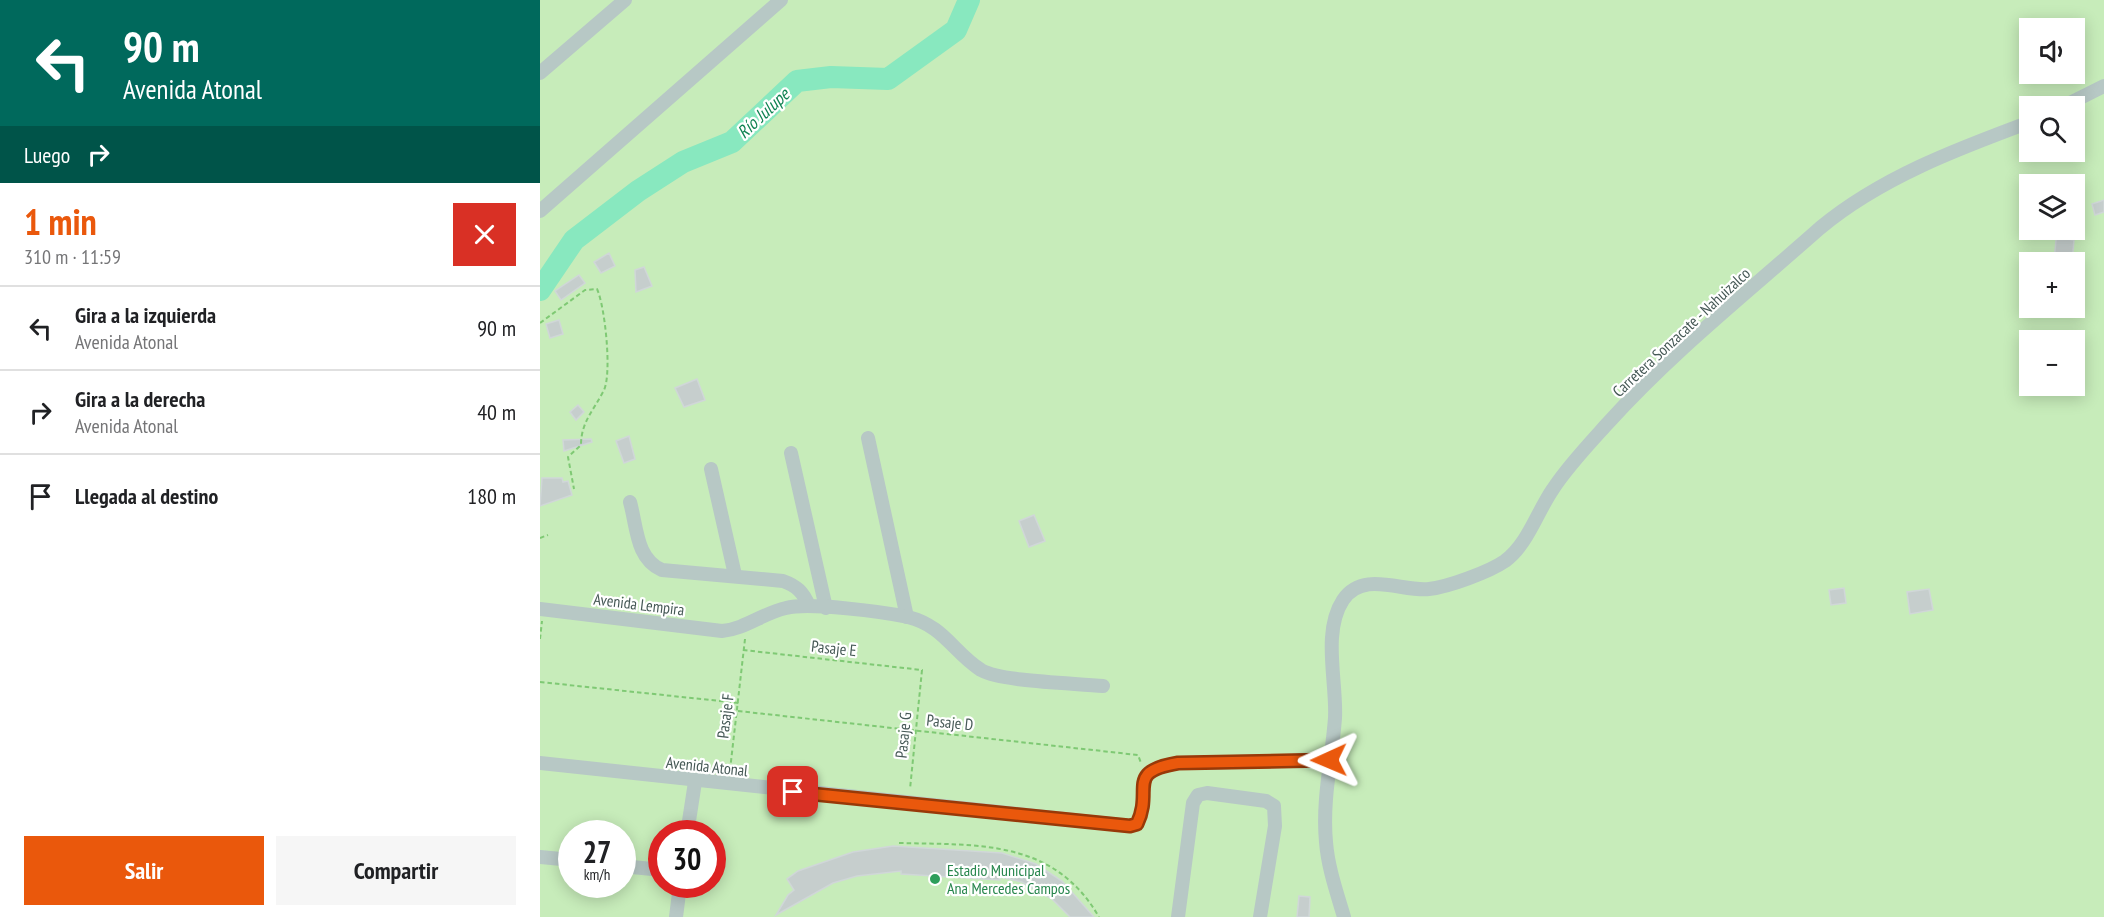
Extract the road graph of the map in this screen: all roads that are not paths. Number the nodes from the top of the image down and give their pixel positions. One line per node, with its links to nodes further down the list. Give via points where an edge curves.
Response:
1 (625, 0): 3 (street)
2 (781, 0): 7 (street)
3 (540, 73)
4 (2104, 86): 5 (street)
5 (2084, 96)
6 (2019, 127): 18 (street, Carretera Sonzacate - Nahuizalco, via 1899,177 1834,216 1662,368 1609,422 1560,478 1522,544 1505,561 1436,588 1420,590 1376,584 1350,592 1339,608 1334,627 1335,718)
7 (540, 211)
8 (868, 438): 16 (street)
9 (791, 453): 14 (street)
10 (711, 469): 12 (street)
11 (630, 502): 12 (street, via 647,562 662,570)
12 (735, 575): 13 (street, via 795,585)
13 (809, 606): 14 (street); 15 (street, Avenida Lempira, via 786,608 733,630)
14 (826, 608): 16 (street)
15 (542, 609)
16 (907, 617): 17 (street, via 942,632 972,663 994,675)
17 (1103, 686)
18 (1329, 760): 20 (street, Avenida Atonal, via 1178,763 1149,771 1144,781 1141,816 1137,824 1130,826); 28 (street, Carretera Sonzacate - Nahuizalco, via 1325,839)
19 (540, 763): 20 (street, Avenida Atonal)
20 (695, 782): 21 (street)
21 (689, 820)
22 (540, 857): 23 (street)
23 (558, 859)
24 (678, 898): 26 (street)
25 (1261, 916): 27 (street, via 1275,826 1274,806 1266,801 1207,793 1198,795 1193,803)
26 (676, 917)
27 (1178, 917)
28 (1344, 917)

